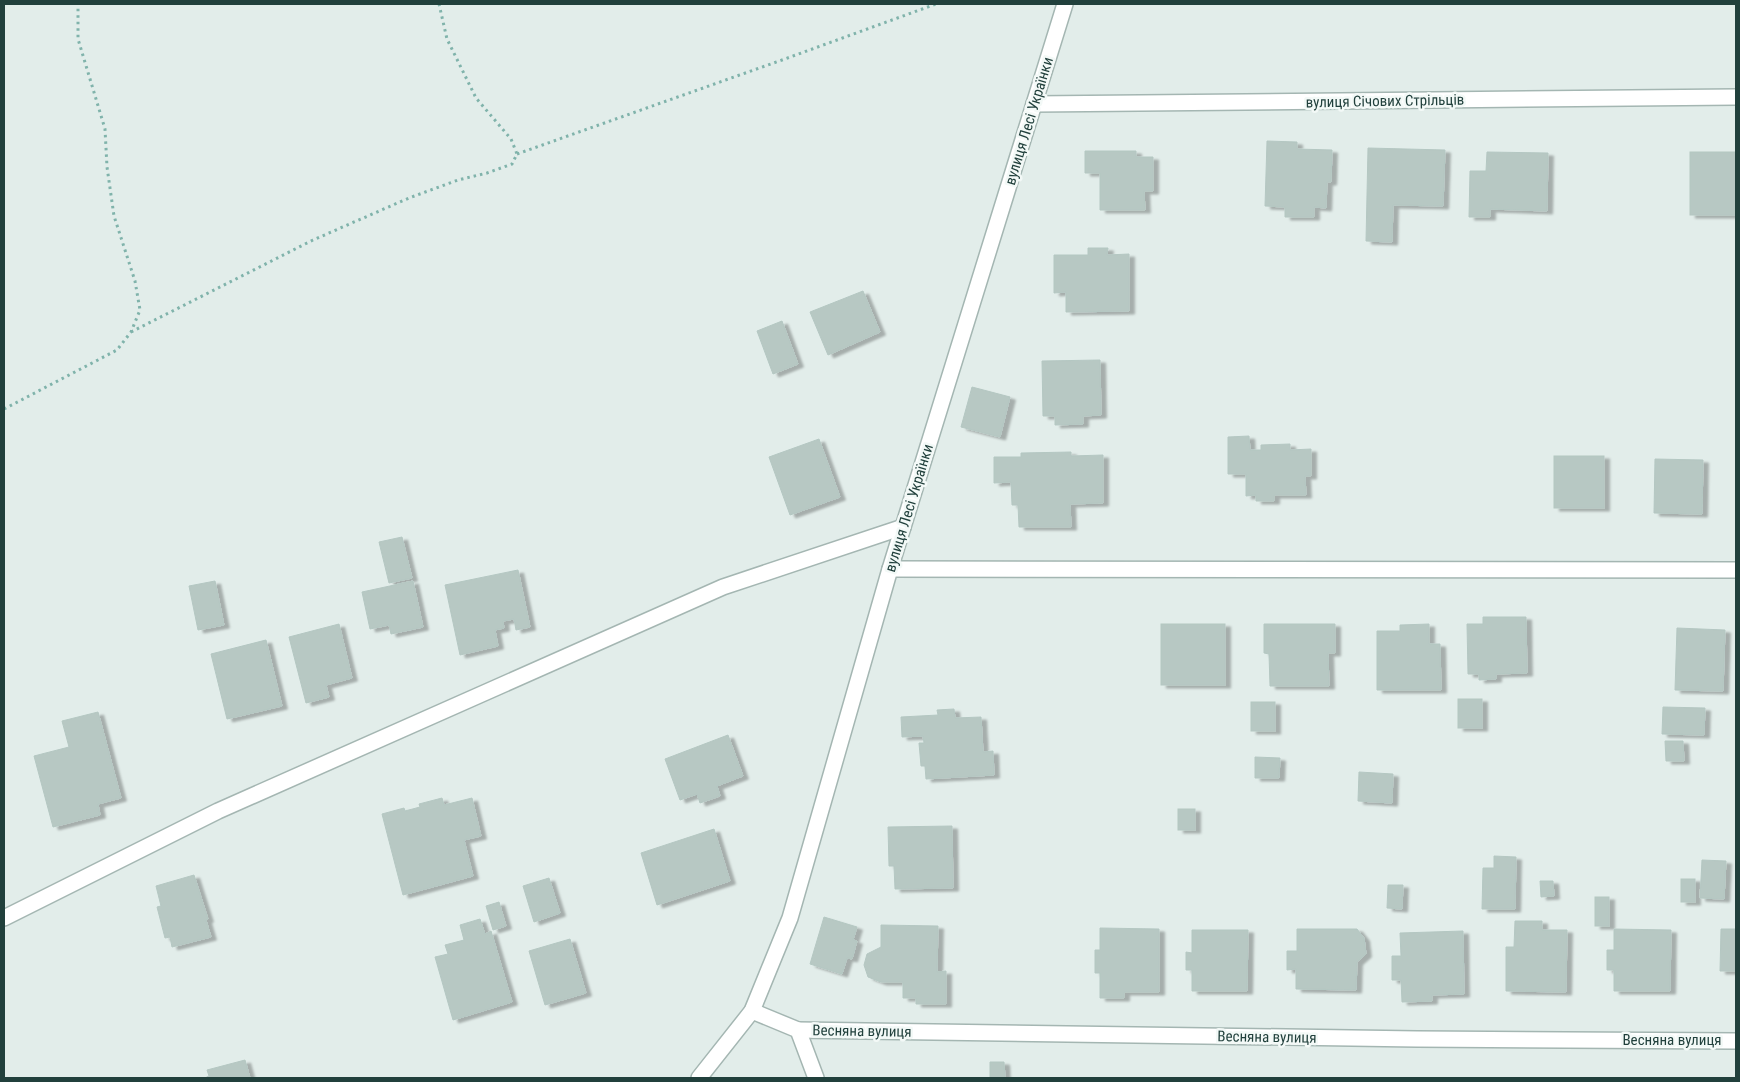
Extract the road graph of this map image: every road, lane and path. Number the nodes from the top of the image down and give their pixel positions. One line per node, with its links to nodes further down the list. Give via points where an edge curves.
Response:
1 (78, 4): 8 (path, via 78,39 105,129 114,216 140,310)
2 (439, 4): 7 (path, via 447,39 476,98 511,139)
3 (936, 4): 7 (path)
4 (1065, 4): 6 (street, вулиця Лесі Українки)
5 (1736, 97): 6 (street, вулиця Січових Стрільців)
6 (1034, 104): 10 (street, вулиця Лесі Українки)
7 (517, 154): 8 (path, via 512,164 417,195 313,240)
8 (131, 332): 9 (path, via 117,350)
9 (4, 409)
10 (903, 527): 11 (street, вулиця Лесі Українки); 13 (street, via 723,587 218,811)
11 (890, 568): 12 (street); 14 (street, вулиця Лесі Українки, via 790,918)
12 (1736, 570)
13 (4, 918)
14 (752, 1011): 15 (street); 17 (street, вулиця Лесі Українки)
15 (798, 1030): 16 (street, Весняна вулиця); 18 (street)
16 (1736, 1041)
17 (700, 1078)
18 (816, 1078)

